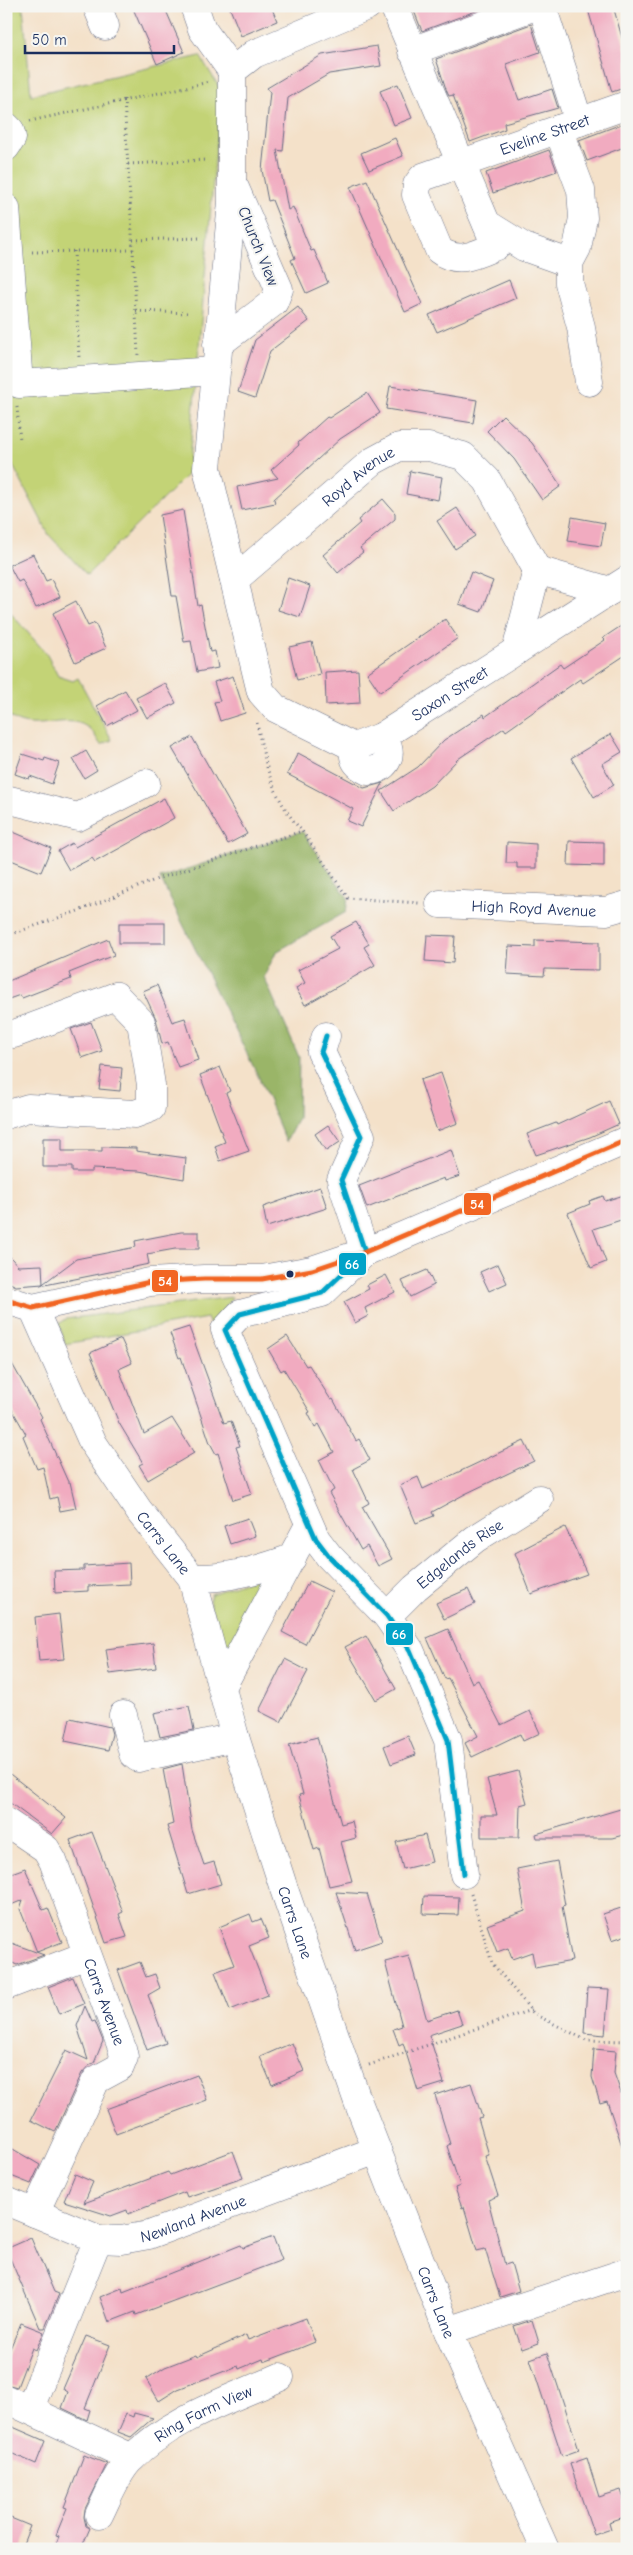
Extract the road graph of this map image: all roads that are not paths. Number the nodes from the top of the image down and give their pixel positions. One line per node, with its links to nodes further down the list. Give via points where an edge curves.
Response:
1 (194, 6): 7 (street, via 202,28)
2 (367, 6): 7 (street, via 254,54)
3 (394, 6): 6 (street)
4 (535, 6): 6 (street)
5 (542, 6): 9 (street)
6 (412, 51): 12 (street)
7 (232, 71): 13 (street, Church View)
8 (627, 106): 9 (street, Eveline Street)
9 (569, 125): 12 (street, Eveline Street); 16 (street, via 583,218)
10 (7, 127): 11 (street, via 12,138)
11 (6, 147)
12 (462, 162): 15 (street); 15 (street, Eveline Street, via 423,177 417,185 416,196 440,250 447,256 469,257 496,246)
13 (232, 180): 17 (street, Church View); 17 (street, Church View, via 279,289 274,302)
14 (6, 208): 17 (street, via 18,384 138,377)
15 (487, 224): 16 (street, via 524,247)
16 (569, 263): 18 (street, via 569,283 581,326)
17 (216, 358): 20 (street, Church View, via 207,468)
18 (589, 382)
19 (538, 570): 20 (street, Royd Avenue, via 487,480 463,456 429,447 399,447 372,461); 21 (street, Saxon Street); 22 (street)
20 (234, 580): 22 (street, Saxon Street, via 268,700 354,747 381,737)
21 (618, 586): 22 (street, Saxon Street)
22 (516, 651)
23 (146, 783): 24 (street, via 78,817)
24 (6, 799)
25 (440, 904): 26 (street, High Royd Avenue, via 606,911)
26 (627, 905)
27 (14, 1034): 29 (street, via 116,996 141,1022 151,1085 151,1108 135,1114 28,1108)
28 (326, 1036): 31 (street, via 321,1052 361,1136 341,1180)
29 (6, 1115)
30 (627, 1140): 31 (street)
31 (365, 1252): 33 (street, via 312,1270 262,1279 150,1282); 35 (street, via 322,1293 240,1314 225,1330)
32 (6, 1300): 33 (street)
33 (33, 1308): 37 (street, Carrs Lane, via 93,1443 139,1510)
34 (539, 1499): 38 (street, Edgelands Rise, via 475,1539 415,1588)
35 (309, 1526): 36 (street); 38 (street, via 329,1556)
36 (292, 1558): 37 (street, via 239,1574); 39 (street)
37 (192, 1578): 39 (street, Carrs Lane)
38 (387, 1616): 43 (street, via 410,1650 448,1740)
39 (222, 1687): 41 (street, Carrs Lane)
40 (123, 1715): 41 (street, via 134,1758)
41 (235, 1737): 46 (street, Carrs Lane, via 347,2073)
42 (6, 1822): 44 (street, Carrs Avenue, via 46,1849)
43 (464, 1874)
44 (87, 1954): 45 (street); 48 (street, Carrs Avenue, via 124,2057 120,2067 96,2080)
45 (6, 1986)
46 (377, 2150): 49 (street, Newland Avenue, via 149,2235 121,2240); 51 (street, Carrs Lane)
47 (6, 2201): 48 (street, Newland Avenue)
48 (35, 2213): 49 (street, Newland Avenue)
49 (98, 2239): 53 (street)
50 (627, 2272): 51 (street)
51 (448, 2331): 56 (street, Carrs Lane)
52 (280, 2377): 54 (street, Ring Farm View, via 207,2408 157,2438)
53 (18, 2403): 54 (street)
54 (132, 2458): 55 (street, Ring Farm View, via 121,2472)
55 (99, 2515)
56 (546, 2549)

